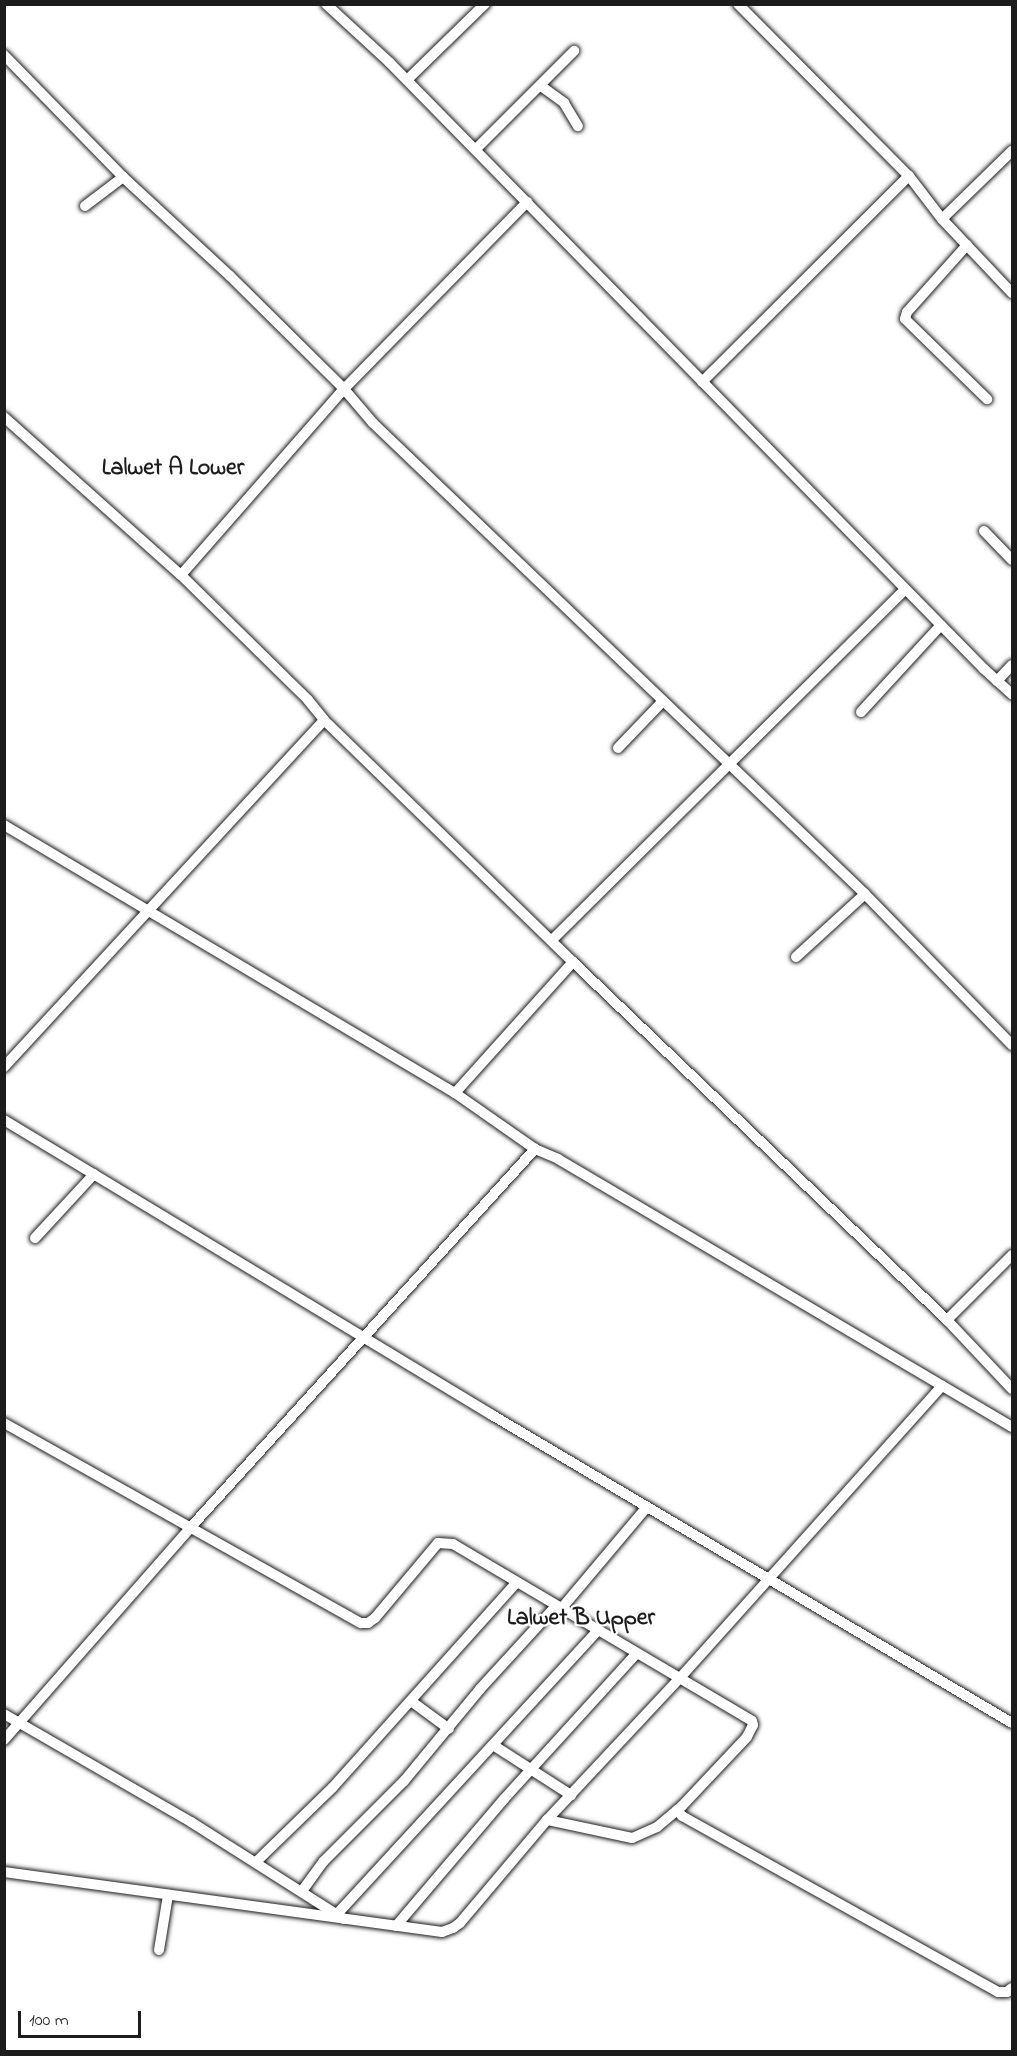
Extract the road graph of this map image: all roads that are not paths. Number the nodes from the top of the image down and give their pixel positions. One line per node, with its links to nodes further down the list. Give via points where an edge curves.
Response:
1 (326, 4): 6 (street)
2 (485, 4): 6 (street)
3 (738, 4): 11 (street)
4 (574, 51): 7 (street)
5 (4, 55): 12 (street)
6 (407, 80): 9 (street)
7 (541, 86): 8 (street, via 564,104); 9 (street)
8 (578, 126)
9 (476, 149): 13 (street)
10 (1012, 151): 15 (street)
11 (909, 176): 15 (street); 18 (street)
12 (123, 177): 14 (street); 19 (street)
13 (528, 202): 18 (street); 19 (street)
14 (85, 206)
15 (942, 219): 16 (street)
16 (967, 245): 17 (street); 20 (street, via 905,319)
17 (1012, 293)
18 (702, 382): 25 (street)
19 (344, 389): 24 (street); 30 (street, via 389,439)
20 (987, 399)
21 (4, 417): 24 (street)
22 (984, 531): 23 (street)
23 (1012, 560)
24 (181, 575): 32 (street, via 309,700)
25 (905, 589): 26 (street); 34 (street)
26 (941, 625): 28 (street); 31 (street)
27 (1012, 665): 28 (street)
28 (997, 681): 29 (street)
29 (1012, 694)
30 (663, 701): 33 (street); 34 (street)
31 (861, 711)
32 (324, 720): 37 (street); 38 (street)
33 (618, 748)
34 (729, 766): 36 (street); 38 (street)
35 (4, 825): 37 (street)
36 (865, 894): 39 (street); 41 (street)
37 (149, 911): 42 (street); 43 (street)
38 (552, 940): 40 (street)
39 (796, 957)
40 (573, 962): 43 (street); 49 (street)
41 (1012, 1045)
42 (4, 1067)
43 (455, 1094): 45 (street)
44 (4, 1120): 46 (street)
45 (535, 1149): 50 (street); 51 (street)
46 (94, 1174): 47 (street); 50 (street)
47 (35, 1238)
48 (1012, 1255): 49 (street)
49 (947, 1320): 52 (street)
50 (365, 1338): 55 (street); 56 (street)
51 (942, 1386): 54 (street); 57 (street)
52 (1012, 1389)
53 (4, 1423): 56 (street)
54 (1012, 1427)
55 (647, 1507): 57 (street); 59 (street)
56 (190, 1528): 58 (street, via 361,1623 375,1618 438,1543 462,1548); 65 (street)
57 (770, 1579): 62 (street); 66 (street)
58 (517, 1581): 59 (street); 63 (street)
59 (559, 1608): 60 (street); 67 (street, via 480,1689)
60 (597, 1631): 61 (street); 69 (street)
61 (636, 1654): 62 (street); 70 (street)
62 (679, 1679): 71 (street); 72 (street, via 753,1725 747,1737)
63 (411, 1701): 67 (street); 74 (street, via 333,1787)
64 (4, 1714): 65 (street)
65 (20, 1723): 68 (street); 74 (street)
66 (1012, 1723)
67 (449, 1729): 76 (street, via 404,1781 324,1861)
68 (4, 1740)
69 (494, 1745): 70 (street); 78 (street)
70 (532, 1769): 71 (street); 79 (street)
71 (571, 1795): 73 (street)
72 (677, 1810): 73 (street, via 657,1827 632,1838); 81 (street, via 998,1992)
73 (547, 1820): 79 (street, via 460,1923 442,1932)
74 (256, 1862): 76 (street)
75 (4, 1872): 77 (street)
76 (302, 1891): 78 (street)
77 (168, 1895): 78 (street); 80 (street)
78 (341, 1916): 79 (street)
79 (396, 1926)
80 (159, 1950)
81 (1012, 1988)

